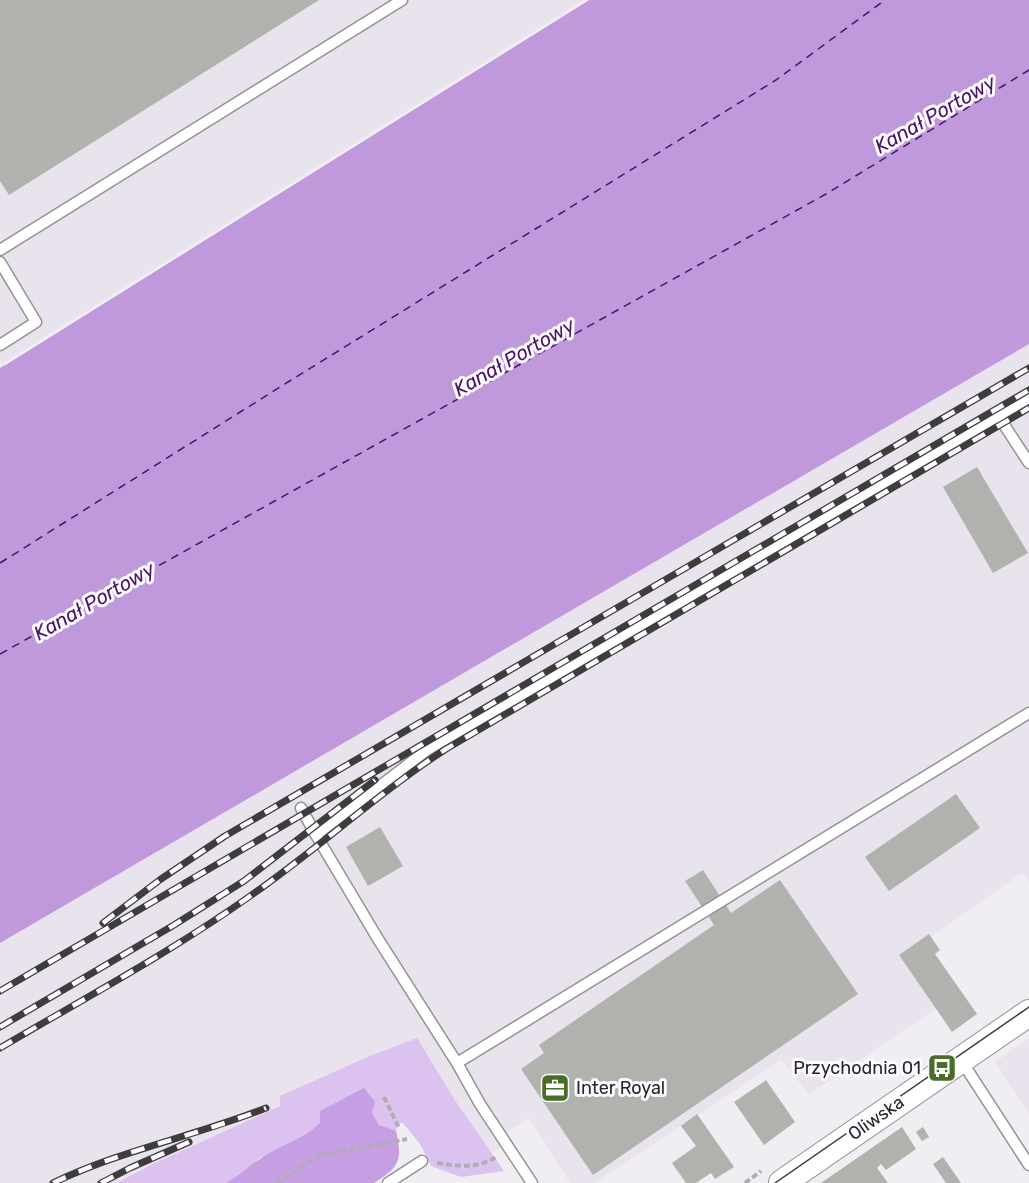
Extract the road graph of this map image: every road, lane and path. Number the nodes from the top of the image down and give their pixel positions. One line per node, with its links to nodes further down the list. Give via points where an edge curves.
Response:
1 (402, 0): 2 (lane)
2 (0, 250)
3 (0, 262): 4 (lane, via 36,322)
4 (0, 345)
5 (1029, 398): 6 (lane)
6 (999, 417): 7 (lane); 10 (lane, via 427,750)
7 (1029, 463)
8 (1029, 713): 13 (lane)
9 (301, 808): 10 (lane)
10 (316, 835): 13 (lane)
11 (1029, 1013): 12 (street, Oliwska)
12 (961, 1060): 19 (lane); 23 (street, Oliwska)
13 (457, 1063): 22 (lane)
14 (384, 1097): 15 (path)
15 (399, 1128)
16 (406, 1139): 20 (path, via 320,1155)
17 (492, 1159): 18 (path, via 464,1167)
18 (422, 1161): 21 (lane)
19 (1029, 1165)
20 (277, 1183)
21 (388, 1183)
22 (532, 1183)
23 (782, 1183)

